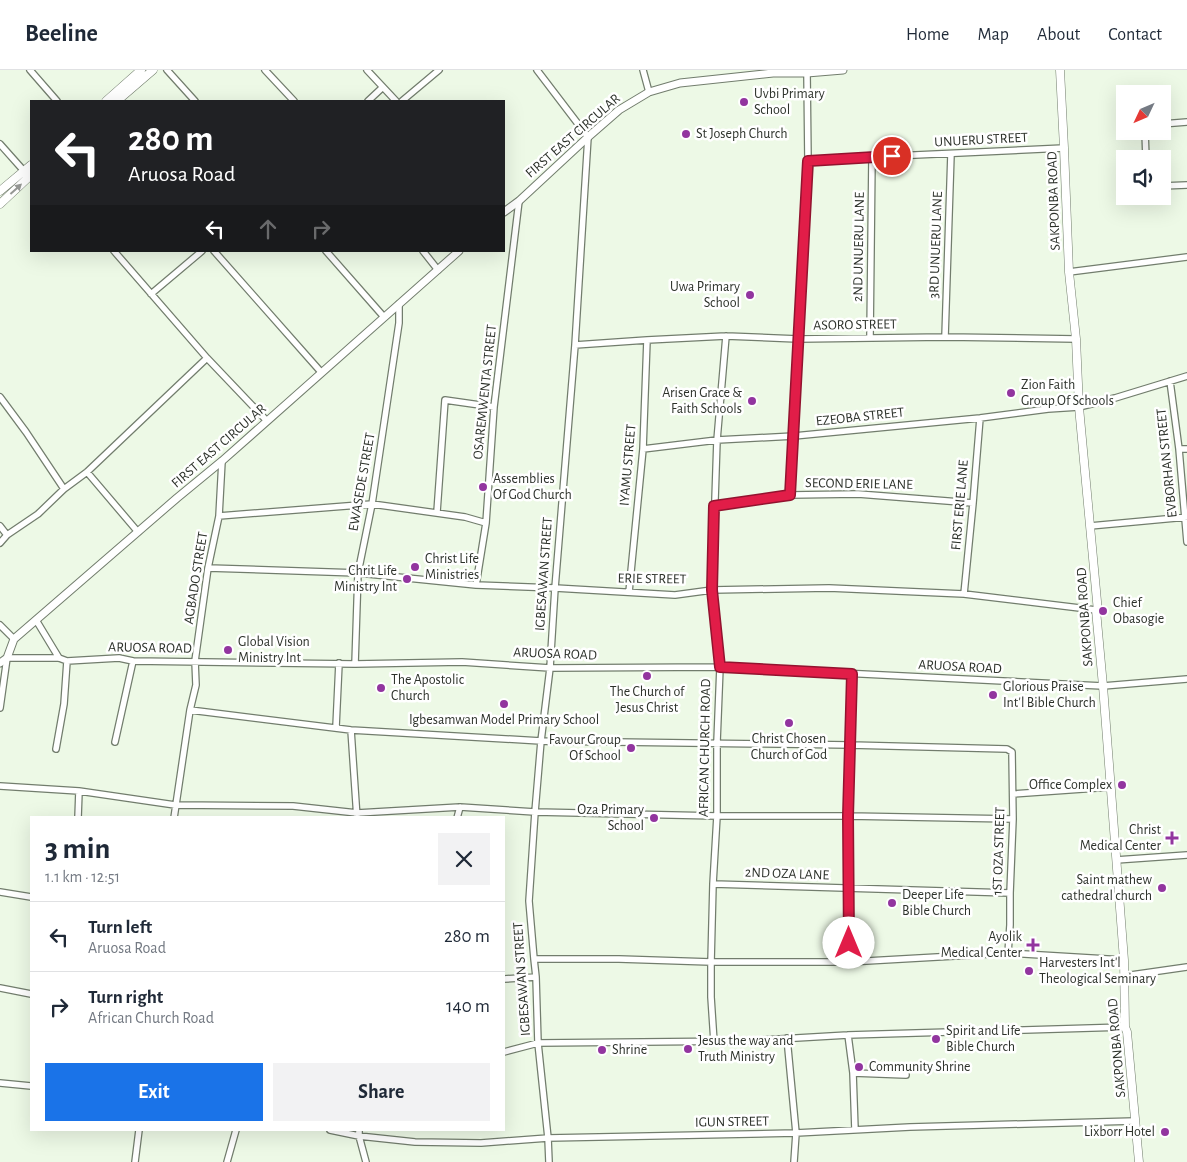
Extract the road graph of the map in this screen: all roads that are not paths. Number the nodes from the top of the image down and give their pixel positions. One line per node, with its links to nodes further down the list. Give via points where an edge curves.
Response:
1 (30, 70): 16 (street)
2 (141, 70): 17 (main road)
3 (153, 70): 18 (main road)
4 (167, 70): 19 (street)
5 (265, 70): 20 (street)
6 (367, 70): 14 (street)
7 (439, 70): 23 (street)
8 (536, 70): 26 (street)
9 (643, 70): 15 (street)
10 (843, 70): 13 (street, FIRST EAST CIRCULAR)
11 (1060, 70): 28 (main road, SAKPONBA ROAD)
12 (773, 72): 13 (street, FIRST EAST CIRCULAR); 15 (street, FIRST EAST CIRCULAR, via 680,83)
13 (807, 73): 31 (street)
14 (383, 87): 21 (street); 22 (street)
15 (648, 92): 26 (street, FIRST EAST CIRCULAR, via 619,110)
16 (56, 100)
17 (107, 100)
18 (117, 100)
19 (194, 100)
20 (293, 100)
21 (369, 100)
22 (395, 100)
23 (403, 100)
24 (1187, 122): 25 (street)
25 (1171, 123)
26 (588, 137): 36 (street, FIRST EAST CIRCULAR); 57 (street, IGBESAWAN STREET)
27 (0, 144): 32 (street)
28 (1064, 148): 29 (street, UNUERU STREET); 47 (main road, SAKPONBA ROAD)
29 (951, 154): 30 (street, UNUERU STREET); 52 (street, 3RD UNUERU LANE)
30 (872, 157): 31 (street, UNUERU STREET); 53 (street, 2ND UNUERU LANE)
31 (808, 161): 54 (street)
32 (28, 173): 35 (main road); 37 (main road, one-way to 32)
33 (1187, 185): 34 (street)
34 (1171, 186)
35 (0, 191)
36 (520, 201): 38 (street, FIRST EAST CIRCULAR); 63 (street, OSAREMWENTA STREET)
37 (0, 204)
38 (505, 211)
39 (115, 252): 48 (street)
40 (201, 252): 48 (street)
41 (215, 252): 59 (street)
42 (327, 252): 50 (street)
43 (424, 252): 46 (street)
44 (458, 252): 46 (street, FIRST EAST CIRCULAR)
45 (1187, 257): 47 (street)
46 (438, 270): 49 (street, FIRST EAST CIRCULAR)
47 (1069, 272): 55 (main road, SAKPONBA ROAD)
48 (151, 294): 58 (street)
49 (399, 304): 50 (street, FIRST EAST CIRCULAR); 77 (street, EWASEDE STREET, via 400,323)
50 (384, 317): 59 (street, FIRST EAST CIRCULAR)
51 (726, 336): 54 (street, ASORO STREET); 56 (street, ASORO STREET); 68 (street, AFRICAN CHURCH ROAD)
52 (945, 337): 53 (street, ASORO STREET); 55 (street, ASORO STREET)
53 (870, 338): 54 (street, ASORO STREET)
54 (798, 339): 67 (street)
55 (1076, 339): 64 (main road, SAKPONBA ROAD)
56 (646, 340): 57 (street, ASORO STREET); 69 (street, IYAMU STREET)
57 (575, 345): 92 (street, IGBESAWAN STREET)
58 (207, 358): 66 (street); 73 (street)
59 (321, 372): 66 (street, FIRST EAST CIRCULAR)
60 (1187, 376): 61 (street, EZEOBA STREET)
61 (1170, 381): 64 (street, EZEOBA STREET); 70 (street, EVBORHAN STREET)
62 (0, 397): 74 (street)
63 (494, 407): 79 (street, via 445,400); 82 (street, OSAREMWENTA STREET)
64 (1079, 407): 65 (street, EZEOBA STREET); 84 (main road, SAKPONBA ROAD)
65 (980, 418): 67 (street, EZEOBA STREET); 76 (street, FIRST ERIE LANE)
66 (267, 421): 72 (street, FIRST EAST CIRCULAR)
67 (794, 436): 68 (street, EZEOBA STREET); 75 (street)
68 (717, 440): 69 (street, EZEOBA STREET); 78 (street, AFRICAN CHURCH ROAD)
69 (643, 449): 94 (street, IYAMU STREET)
70 (1179, 449): 71 (street); 81 (street, EVBORHAN STREET)
71 (1187, 449)
72 (222, 461): 80 (street, AGBADO STREET); 85 (street, FIRST EAST CIRCULAR)
73 (87, 472): 74 (street); 85 (street)
74 (64, 489): 86 (street, via 38,514)
75 (790, 495): 76 (street, SECOND ERIE LANE, via 858,494); 78 (street, SECOND ERIE LANE)
76 (973, 503): 95 (street, FIRST ERIE LANE)
77 (372, 504): 79 (street); 80 (street); 90 (street, EWASEDE STREET)
78 (714, 506): 93 (street, AFRICAN CHURCH ROAD)
79 (437, 512): 82 (street)
80 (219, 516): 89 (street, AGBADO STREET)
81 (1186, 517): 84 (street); 88 (street, EVBORHAN STREET)
82 (486, 523): 91 (street, OSAREMWENTA STREET)
83 (0, 526): 86 (street)
84 (1090, 526): 96 (main road, SAKPONBA ROAD, via 1098,612)
85 (138, 532): 97 (street, FIRST EAST CIRCULAR)
86 (7, 535): 87 (street)
87 (0, 542)
88 (1187, 542)
89 (208, 568): 90 (street, ERIE STREET); 104 (street, AGBADO STREET)
90 (358, 573): 91 (street, ERIE STREET); 107 (street, EWASEDE STREET)
91 (476, 585): 92 (street, ERIE STREET)
92 (555, 588): 94 (street, ERIE STREET); 109 (street, IGBESAWAN STREET)
93 (712, 590): 94 (street, ERIE STREET, via 675,595); 95 (street, ERIE STREET, via 829,588); 108 (street, AFRICAN CHURCH ROAD)
94 (629, 592)
95 (964, 594): 96 (street, ERIE STREET)
96 (1096, 610): 112 (main road, SAKPONBA ROAD)
97 (36, 620): 99 (street, FIRST EAST CIRCULAR); 101 (street)
98 (0, 625): 99 (street)
99 (14, 640): 100 (street, FIRST EAST CIRCULAR)
100 (7, 658): 101 (street, ARUOSA ROAD); 105 (street); 113 (street)
101 (59, 658): 102 (street, ARUOSA ROAD)
102 (67, 660): 103 (street, ARUOSA ROAD, via 119,658); 121 (street)
103 (133, 661): 104 (street, ARUOSA ROAD); 118 (street)
104 (195, 661): 106 (street, ARUOSA ROAD); 114 (street, AGBADO STREET, via 196,686)
105 (0, 663)
106 (339, 663): 107 (street, ARUOSA ROAD); 115 (street)
107 (355, 664): 109 (street, ARUOSA ROAD, via 462,662)
108 (720, 667): 109 (street, ARUOSA ROAD); 110 (street, ARUOSA ROAD); 119 (street, AFRICAN CHURCH ROAD)
109 (550, 668): 117 (street, IGBESAWAN STREET)
110 (852, 674): 112 (street, ARUOSA ROAD); 120 (street)
111 (1187, 679): 112 (street, ARUOSA ROAD)
112 (1103, 686): 123 (main road, SAKPONBA ROAD)
113 (0, 708)
114 (190, 710): 115 (street); 126 (street, AGBADO STREET)
115 (336, 727): 116 (street)
116 (351, 730): 117 (street); 129 (street)
117 (541, 741): 119 (street); 128 (street, IGBESAWAN STREET)
118 (115, 742)
119 (717, 742): 120 (street); 133 (street, AFRICAN CHURCH ROAD)
120 (850, 745): 125 (street, 1ST OZA STREET, via 1007,749 1012,752); 134 (street)
121 (56, 749)
122 (0, 786): 124 (street)
123 (1110, 787): 125 (street); 137 (main road, SAKPONBA ROAD)
124 (80, 791): 126 (street); 130 (street)
125 (1013, 794): 135 (street, 1ST OZA STREET)
126 (175, 805): 129 (street, via 293,806); 131 (street, AGBADO STREET)
127 (460, 807): 128 (street); 129 (street); 132 (street)
128 (535, 812): 133 (street); 144 (street, IGBESAWAN STREET, via 529,902)
129 (357, 815)
130 (78, 816)
131 (174, 816)
132 (458, 816)
133 (717, 816): 134 (street); 138 (street, AFRICAN CHURCH ROAD)
134 (848, 816): 135 (street); 139 (street)
135 (1013, 819): 141 (street, 1ST OZA STREET)
136 (1187, 854): 137 (street)
137 (1116, 860): 145 (main road, SAKPONBA ROAD)
138 (713, 884): 139 (street, 2ND OZA LANE); 146 (street, AFRICAN CHURCH ROAD)
139 (849, 889): 141 (street, 2ND OZA LANE); 147 (street)
140 (0, 892): 142 (street)
141 (1010, 893): 143 (street, 1ST OZA STREET)
142 (30, 896)
143 (1008, 953): 145 (street); 147 (street)
144 (534, 959): 146 (street); 150 (street, IGBESAWAN STREET)
145 (1124, 960): 149 (main road, SAKPONBA ROAD)
146 (711, 962): 147 (street); 157 (street, AFRICAN CHURCH ROAD)
147 (849, 962)
148 (1187, 967): 149 (street)
149 (1124, 976): 154 (main road, SAKPONBA ROAD)
150 (536, 977): 151 (street); 158 (street, IGBESAWAN STREET)
151 (505, 979)
152 (0, 988): 153 (street)
153 (30, 994)
154 (1126, 1027): 155 (street); 164 (main road, SAKPONBA ROAD)
155 (848, 1035): 156 (street); 160 (street)
156 (787, 1038): 157 (street); 170 (street)
157 (714, 1042): 158 (street)
158 (538, 1043): 159 (street); 171 (street, IGBESAWAN STREET)
159 (505, 1052)
160 (853, 1073): 161 (street); 165 (street)
161 (906, 1075)
162 (0, 1083): 163 (street)
163 (30, 1086)
164 (1135, 1121): 165 (street, IGUN STREET); 177 (main road, SAKPONBA ROAD)
165 (855, 1130): 170 (street, IGUN STREET)
166 (139, 1131): 172 (street)
167 (236, 1131): 173 (street)
168 (340, 1131): 169 (street, IGUN STREET)
169 (359, 1133): 171 (street, IGUN STREET, via 415,1142 481,1143); 174 (street)
170 (796, 1133): 171 (street, IGUN STREET); 176 (street)
171 (548, 1138): 175 (street, IGBESAWAN STREET)
172 (135, 1162)
173 (227, 1162)
174 (366, 1162)
175 (549, 1162)
176 (794, 1162)
177 (1139, 1162)

